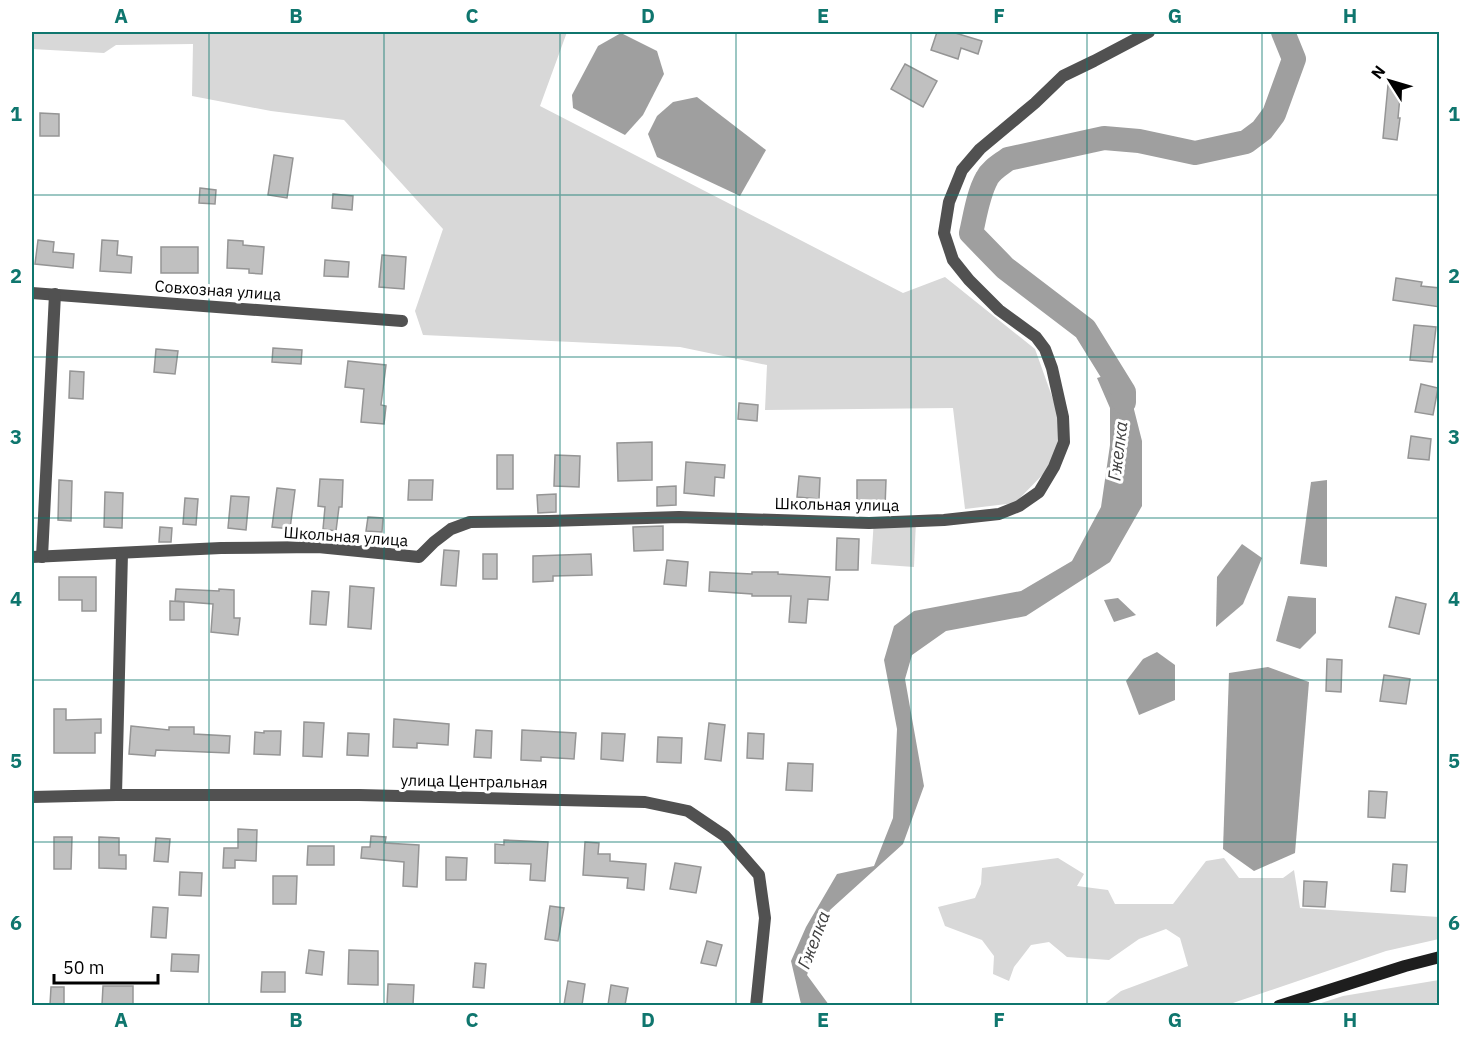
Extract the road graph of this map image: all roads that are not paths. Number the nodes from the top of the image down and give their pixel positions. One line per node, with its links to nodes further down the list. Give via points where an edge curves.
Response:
1 (1149, 32): 5 (street, Школьная улица, via 1063,76 980,149 962,170 949,202 944,233 952,260 999,310 1036,337 1052,368 1063,417 1064,442 1039,492 1019,506 983,516 869,523 679,517 470,522 451,529 419,557 318,548)
2 (32, 293): 3 (street, Совхозная улица)
3 (55, 294): 4 (street, Совхозная улица); 6 (street)
4 (402, 321)
5 (122, 553): 6 (street, Школьная улица); 7 (street)
6 (37, 557)
7 (116, 795): 8 (street, улица Центральная); 10 (street, улица Центральная, via 359,795 645,802 688,812 725,836 759,875 765,918)
8 (32, 797)
9 (1440, 957): 11 (main road)
10 (756, 1005)
11 (1279, 1005)

